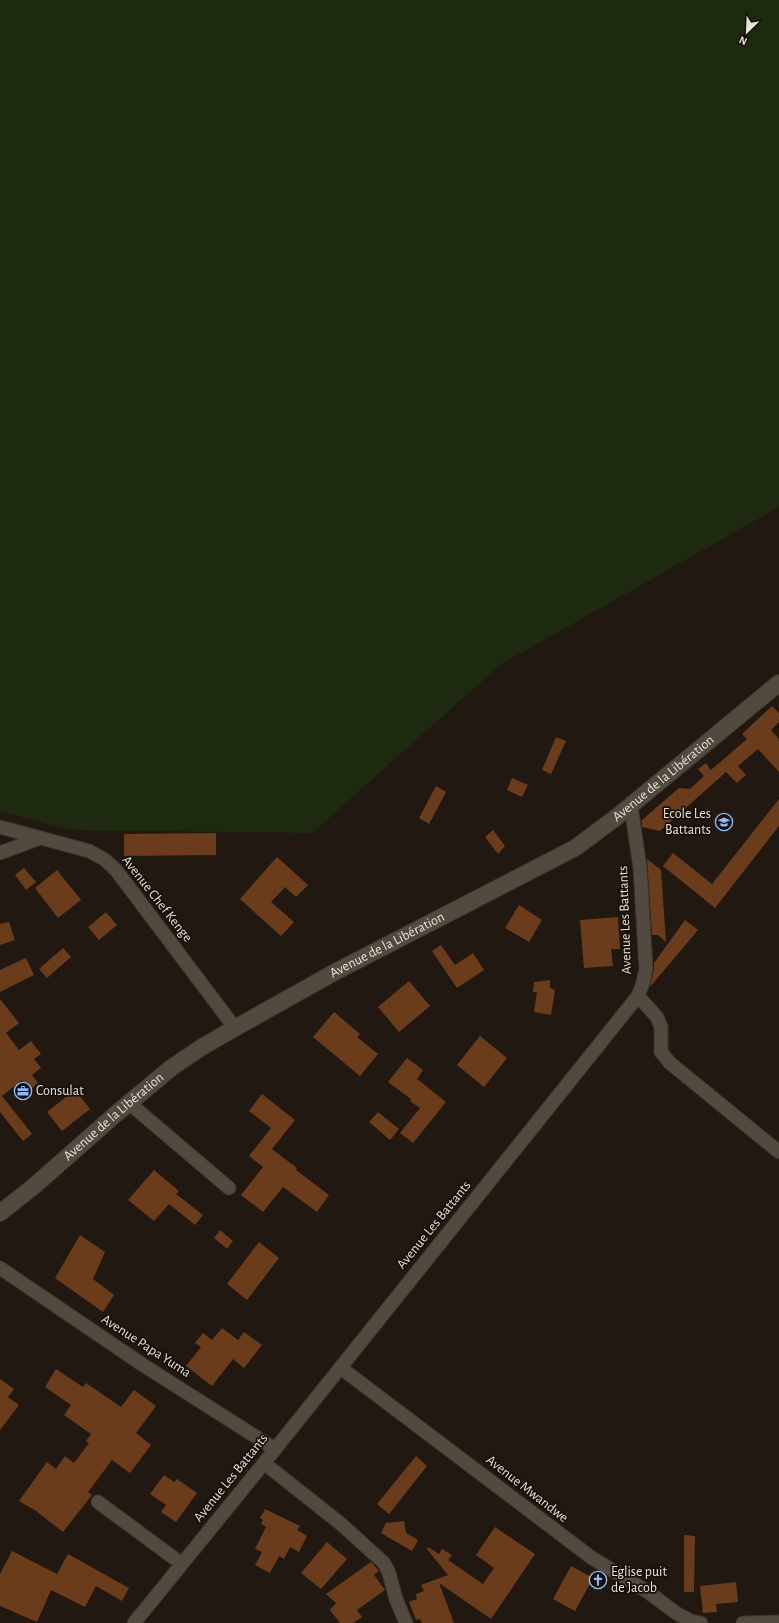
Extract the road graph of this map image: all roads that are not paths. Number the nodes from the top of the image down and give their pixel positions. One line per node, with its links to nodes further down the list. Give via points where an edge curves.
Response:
1 (779, 683): 2 (street, Avenue de la Libération)
2 (630, 806): 6 (street, Avenue Les Battants, via 640,868 646,969); 7 (street, Avenue de la Libération, via 575,848 335,972)
3 (0, 827): 4 (street, Avenue Chef Kenge)
4 (40, 838): 5 (street); 7 (street, Avenue Chef Kenge, via 89,851 104,859 116,870)
5 (0, 853)
6 (638, 996): 9 (street, via 657,1017 661,1052 670,1063); 13 (street, Avenue Les Battants)
7 (235, 1028): 8 (street, Avenue de la Libération, via 171,1068)
8 (129, 1103): 10 (street); 11 (street, Avenue de la Libération)
9 (779, 1152)
10 (230, 1188)
11 (0, 1213)
12 (0, 1268): 14 (street, Avenue Papa Yuma)
13 (341, 1368): 14 (street, Avenue Les Battants); 21 (street, Avenue Mwandwe, via 592,1558 648,1592 676,1613 690,1621)
14 (275, 1449): 15 (street, Avenue Les Battants)
15 (264, 1463): 17 (street, Avenue Les Battants); 20 (street, via 341,1524 384,1563)
16 (98, 1502): 17 (street)
17 (182, 1564): 19 (street, Avenue Les Battants)
18 (779, 1622): 22 (street)
19 (134, 1623)
20 (406, 1623)
21 (702, 1623)
22 (743, 1623)

